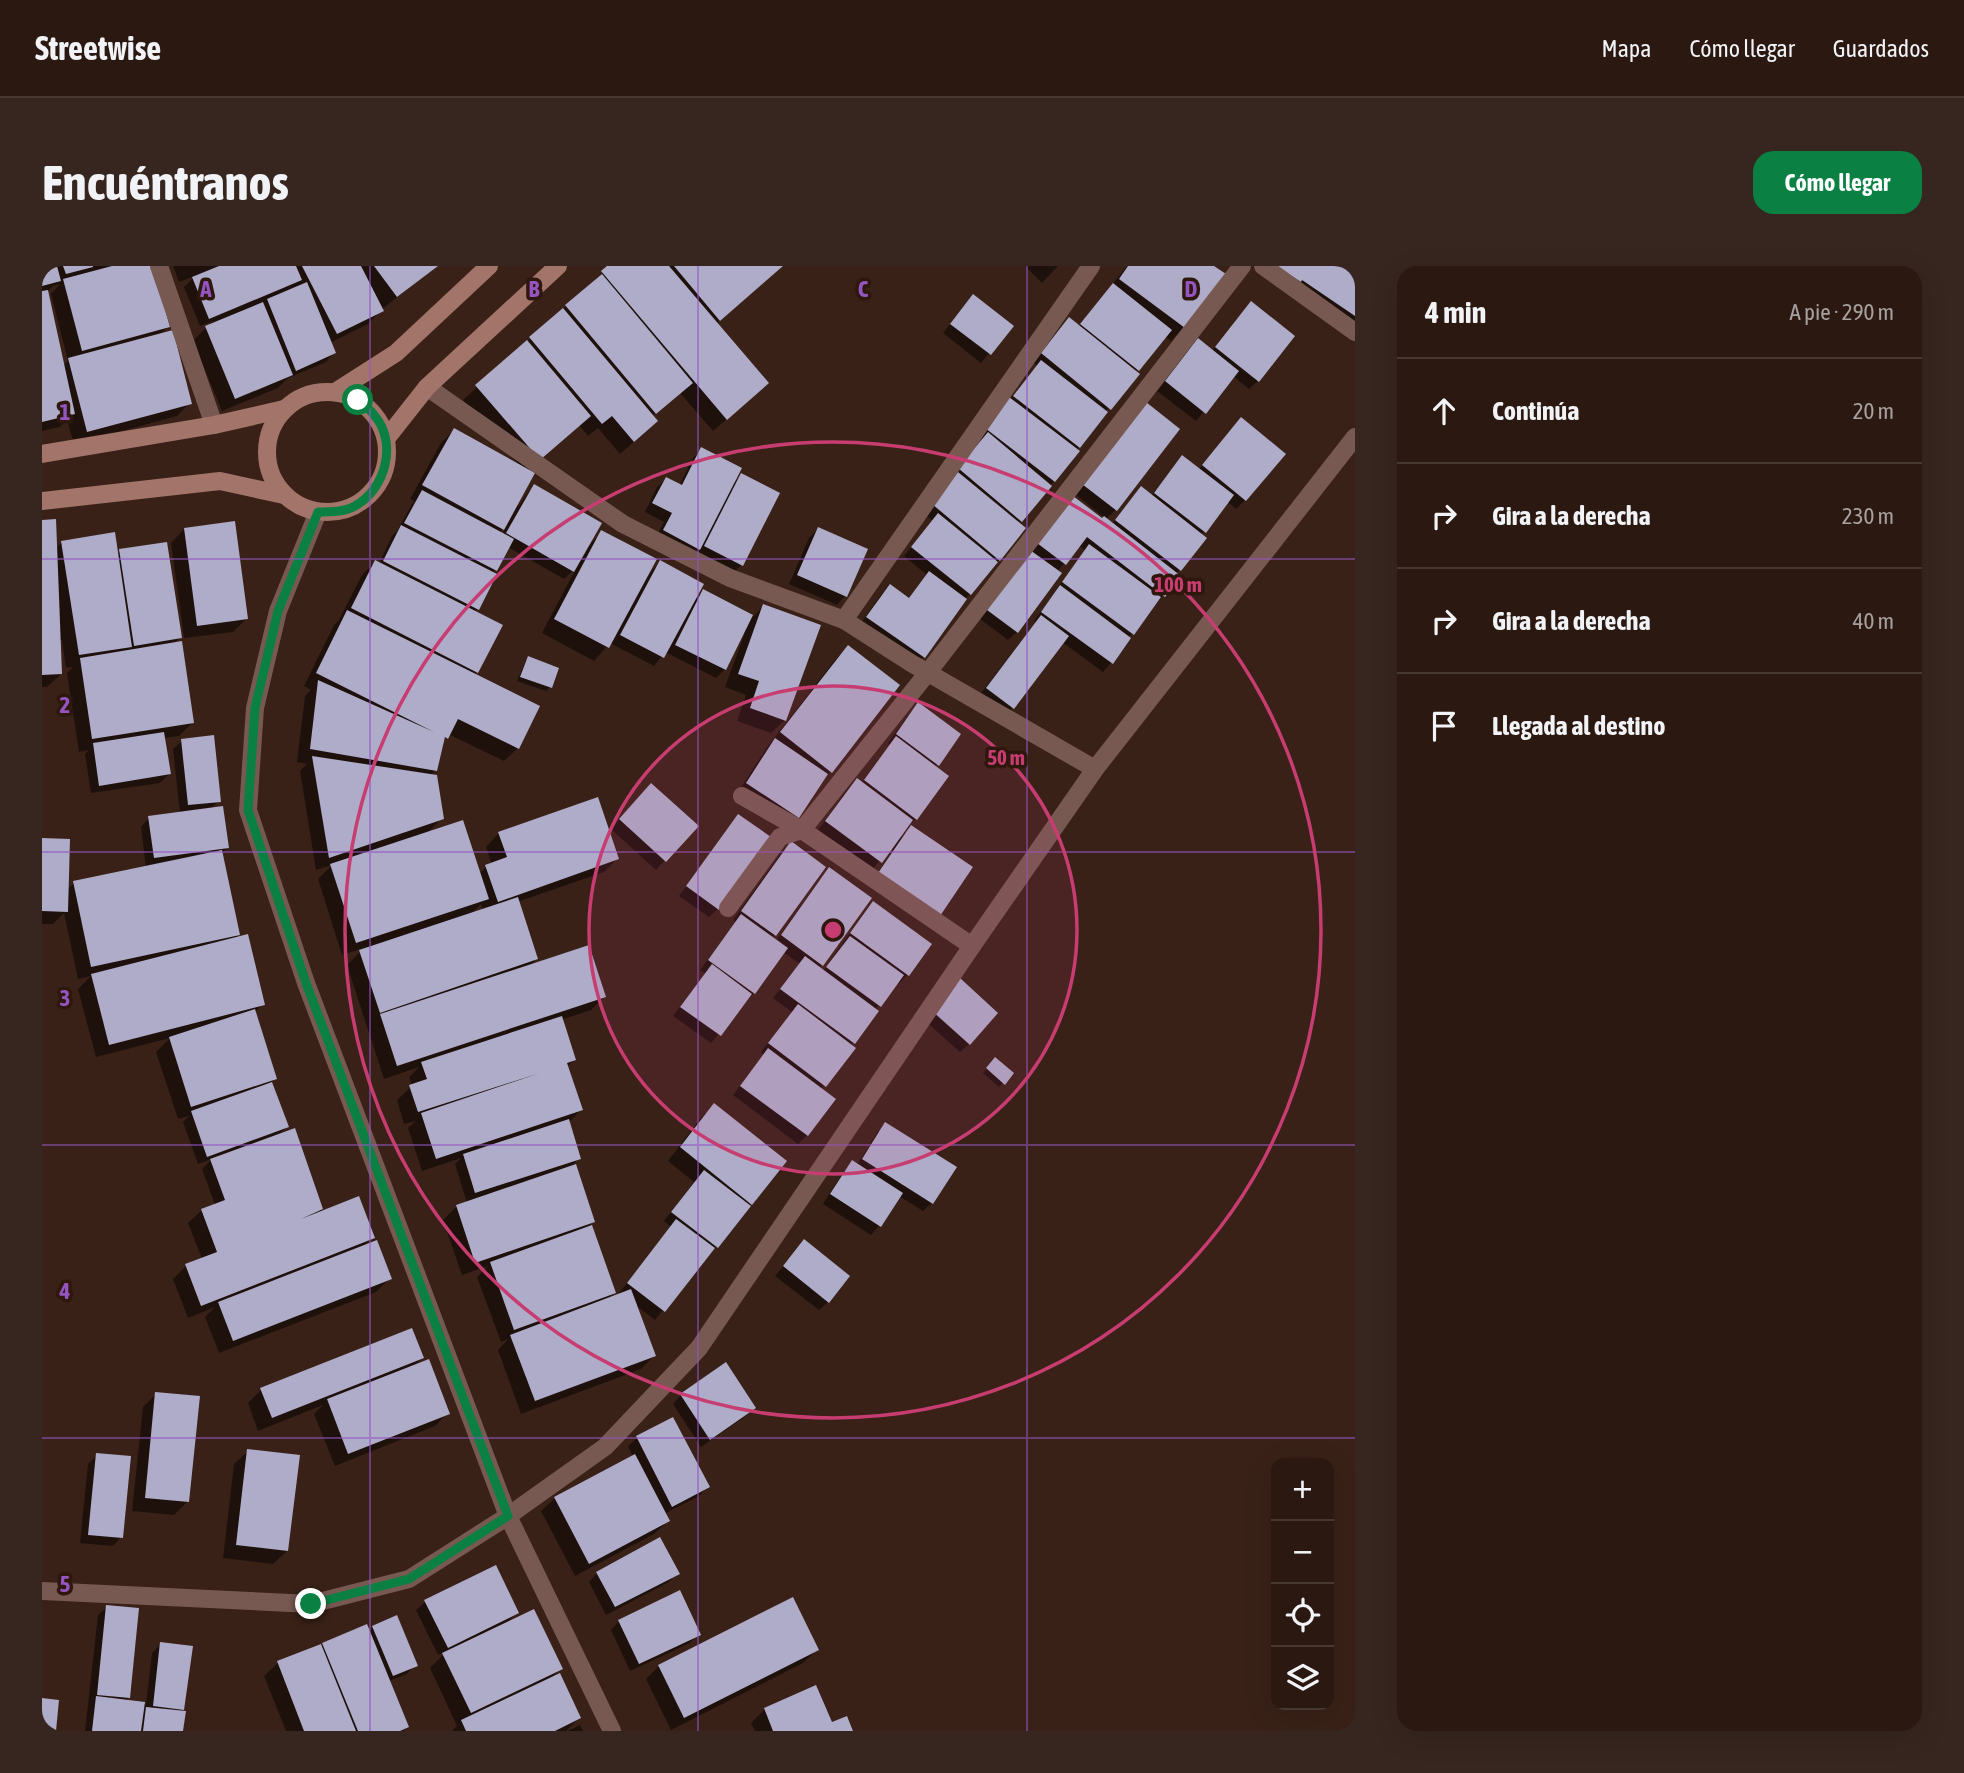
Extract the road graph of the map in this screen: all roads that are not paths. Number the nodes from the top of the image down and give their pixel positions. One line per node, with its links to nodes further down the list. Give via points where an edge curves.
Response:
1 (159, 266): 11 (street)
2 (489, 266): 9 (main road, via 396,353)
3 (558, 266): 8 (main road)
4 (1091, 266): 18 (street)
5 (1242, 266): 19 (street)
6 (1263, 266): 7 (street)
7 (1355, 332)
8 (427, 387): 13 (main road); 18 (street, via 623,524 730,578)
9 (335, 392): 10 (main road, via 307,394); 13 (main road, via 358,400 376,416)
10 (284, 409): 11 (main road); 15 (main road, via 268,436 268,468)
11 (214, 425): 14 (main road)
12 (1355, 437): 20 (street)
13 (386, 439): 17 (main road, via 382,477 371,494 355,506)
14 (42, 454)
15 (284, 495): 16 (main road, via 220,481); 17 (main road)
16 (42, 501)
17 (318, 512): 25 (street, via 278,611 257,696 248,810 306,983)
18 (844, 621): 19 (street)
19 (929, 671): 20 (street); 22 (street)
20 (1095, 769): 24 (street)
21 (742, 796): 22 (street)
22 (802, 830): 23 (street, via 780,837); 24 (street)
23 (728, 908)
24 (972, 946): 25 (street, via 699,1348 605,1447)
25 (508, 1516): 26 (street, via 409,1579 311,1604); 27 (street)
26 (42, 1591)
27 (612, 1731)

